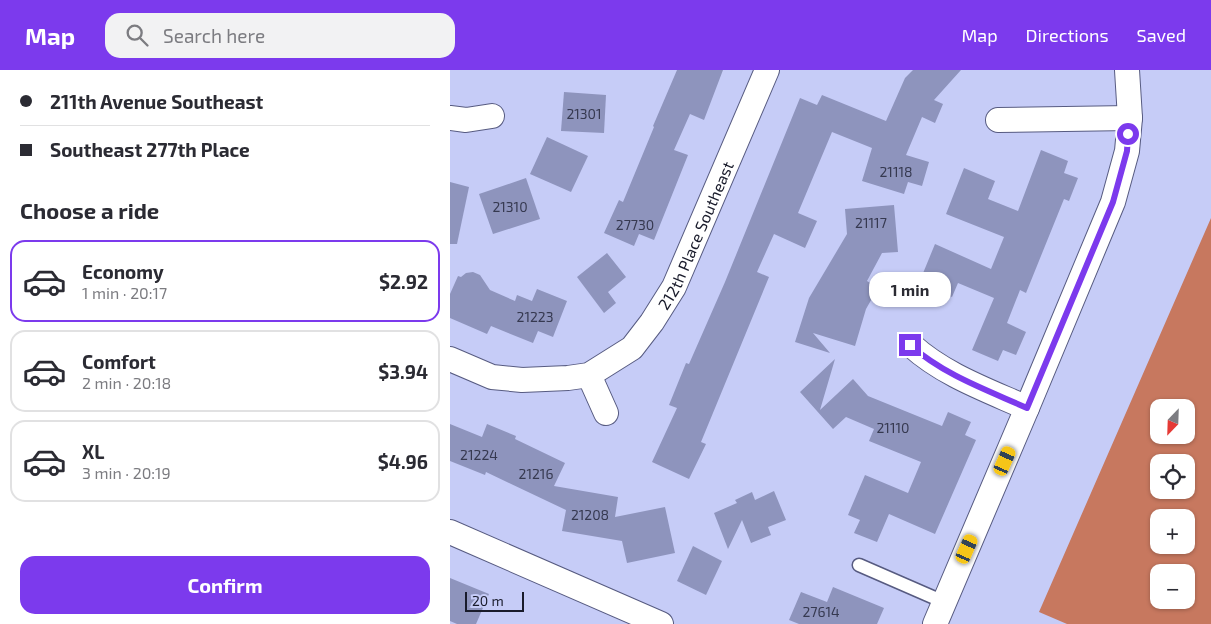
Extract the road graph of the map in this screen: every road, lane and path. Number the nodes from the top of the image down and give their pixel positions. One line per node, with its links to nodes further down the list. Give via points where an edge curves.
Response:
1 (767, 70): 9 (street, 212th Place Southeast, via 674,287 632,348)
2 (1127, 70): 5 (street)
3 (492, 116): 4 (street, via 466,120)
4 (450, 118)
5 (1130, 118): 6 (street); 10 (street, via 1127,151 1113,202)
6 (998, 120)
7 (910, 345): 10 (street, via 945,371)
8 (450, 359): 9 (street, via 492,377 522,380)
9 (590, 375): 11 (street)
10 (1027, 408): 14 (street)
11 (606, 414)
12 (450, 532): 15 (street)
13 (860, 565): 14 (lane)
14 (944, 602): 16 (street)
15 (660, 624)
16 (934, 624)

